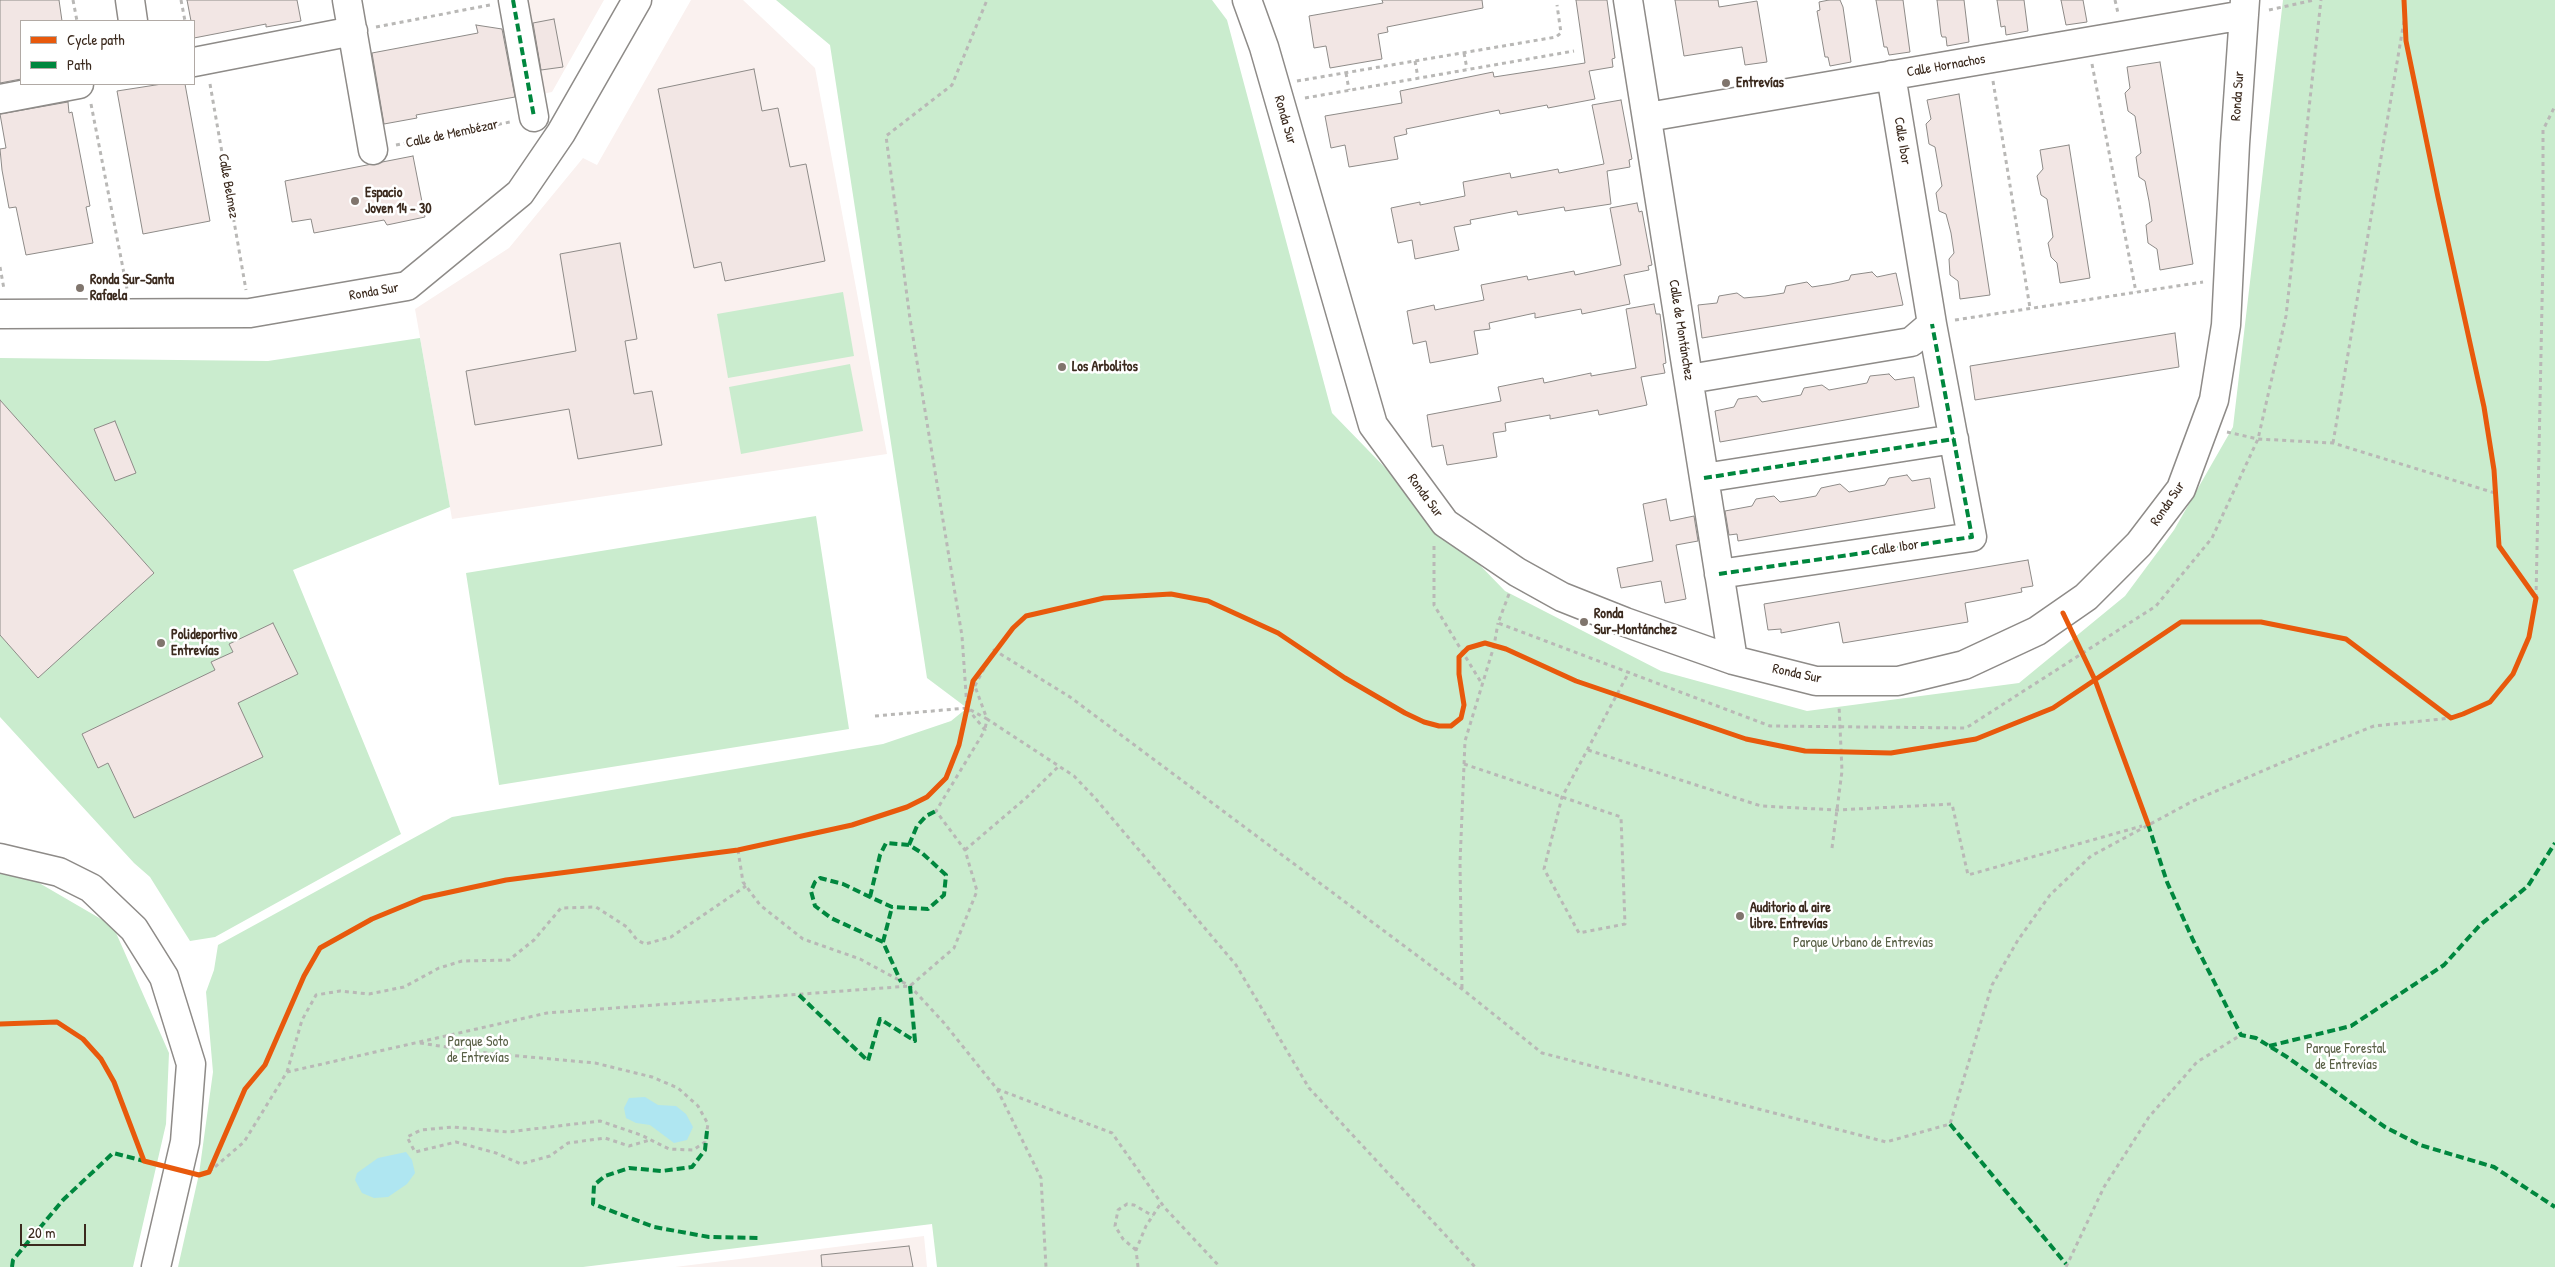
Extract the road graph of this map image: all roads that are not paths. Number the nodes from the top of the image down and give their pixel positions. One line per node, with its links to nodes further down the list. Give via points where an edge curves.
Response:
1 (130, 0): 8 (street)
2 (347, 0): 9 (street)
3 (637, 0): 17 (street, Ronda Sur, via 560,133 520,193 407,286 250,313)
4 (1247, 0): 23 (street, Ronda Sur, via 1373,425 1436,512 1445,524 1517,572 1562,597)
5 (1628, 0): 15 (street, Calle de Montánchez)
6 (513, 1): 14 (street)
7 (2245, 7): 11 (street, Calle Hornachos, via 2088,42); 23 (street, Ronda Sur, via 2226,325 2214,400 2181,489 2139,544 2086,597 2037,631 1964,665 1898,681 1816,681)
8 (133, 20)
9 (353, 31): 10 (street); 16 (street)
10 (200, 60)
11 (1892, 76): 15 (street, Calle Hornachos); 18 (street, Calle Ibor)
12 (85, 93): 13 (street)
13 (0, 99)
14 (534, 117)
15 (1648, 117): 19 (street, Calle de Montánchez)
16 (373, 150)
17 (0, 314)
18 (1932, 324): 19 (street, via 1911,342); 20 (street, Calle Ibor)
19 (1689, 379): 21 (street, Calle de Montánchez)
20 (1954, 439): 21 (street); 22 (street, Calle Ibor, via 1972,537)
21 (1704, 478): 22 (street, Calle de Montánchez)
22 (1719, 574): 23 (street, Calle de Montánchez)
23 (1733, 660)
24 (0, 858): 25 (street, via 59,872 91,888 134,929 164,977 191,1064 185,1142)
25 (156, 1267)

